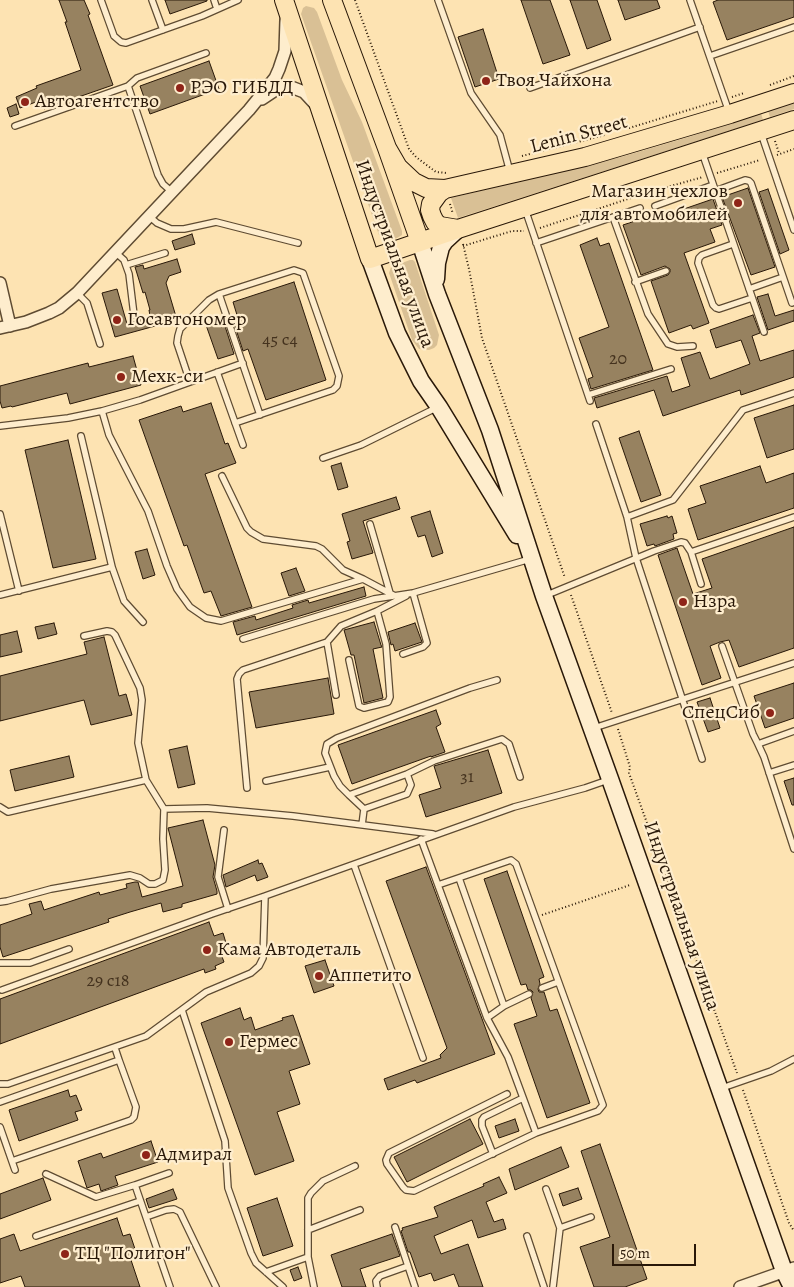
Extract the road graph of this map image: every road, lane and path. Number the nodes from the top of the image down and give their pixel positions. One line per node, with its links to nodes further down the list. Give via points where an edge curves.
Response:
1 (101, 0): 13 (lane, via 114,36 121,42)
2 (152, 0): 13 (lane)
3 (214, 0): 10 (lane)
4 (238, 0): 10 (lane)
5 (332, 0): 30 (main road, Индустриальная улица)
6 (355, 0): 35 (path, via 409,148 416,158 436,172)
7 (438, 0): 34 (lane, via 471,93 500,135)
8 (690, 0): 11 (lane)
9 (287, 3): 23 (street, via 286,40 279,69); 24 (main road, Индустриальная улица)
10 (217, 9): 13 (lane)
11 (700, 27): 15 (lane); 19 (lane)
12 (794, 27): 15 (lane)
13 (163, 30)
14 (206, 53): 17 (lane, via 137,78)
15 (710, 56): 22 (lane)
16 (794, 76): 18 (path)
17 (128, 86): 26 (lane); 39 (lane, via 158,175)
18 (766, 86)
19 (530, 88)
20 (749, 92): 22 (path)
21 (794, 93): 22 (main road, Lenin Street)
22 (727, 106): 27 (path); 34 (main road, Lenin Street, via 585,156)
23 (249, 110): 24 (street, via 277,89 291,87 309,96); 39 (street)
24 (320, 110): 55 (main road, Индустриальная улица)
25 (794, 120): 28 (main road)
26 (15, 126)
27 (624, 129)
28 (760, 131): 32 (main road); 33 (lane)
29 (606, 135): 34 (path)
30 (387, 148): 38 (main road, Lenin Street, via 398,166 414,182 426,188); 48 (main road, Индустриальная улица)
31 (794, 149): 33 (path)
32 (701, 150): 36 (lane); 41 (main road)
33 (769, 157): 36 (path); 47 (lane)
34 (509, 167): 38 (main road, Lenin Street)
35 (453, 172)
36 (710, 175): 37 (lane); 46 (path)
37 (714, 188): 40 (lane); 51 (lane); 58 (lane, via 745,180 751,183)
38 (445, 190): 45 (path); 45 (main road, via 438,193 431,204 432,216 440,226)
39 (172, 192): 43 (street)
40 (655, 206)
41 (524, 207): 45 (main road); 46 (lane)
42 (640, 208): 44 (lane)
43 (149, 216): 49 (lane, via 172,229 216,222); 53 (street)
44 (613, 217): 50 (lane); 59 (lane)
45 (458, 229): 48 (main road); 52 (path); 64 (main road, via 445,241 438,254)
46 (532, 230): 50 (lane); 52 (path, via 512,231)
47 (794, 230)
48 (420, 242): 55 (main road); 64 (main road, Индустриальная улица)
49 (298, 243)
50 (536, 243): 73 (lane, via 589,398)
51 (733, 244): 61 (lane); 65 (lane, via 702,255 698,263 716,308)
52 (463, 246): 97 (path, via 482,338)
53 (115, 252): 56 (lane); 62 (street)
54 (166, 253): 56 (lane)
55 (370, 260): 77 (main road, Индустриальная улица, via 402,342 421,381)
56 (126, 265): 67 (lane)
57 (666, 271): 59 (lane)
58 (783, 277): 61 (lane); 66 (lane)
59 (636, 282): 71 (lane, via 648,314 668,344)
60 (0, 283): 68 (street)
61 (749, 289): 65 (lane)
62 (77, 293): 68 (street, via 49,313); 70 (lane, via 87,303)
63 (219, 294): 72 (lane); 75 (lane, via 180,329 177,343); 79 (lane, via 294,270 303,273 336,367 339,381 333,390)
64 (437, 294): 93 (main road, Индустриальная улица, via 490,430)
65 (752, 298): 69 (lane)
66 (792, 303)
67 (134, 315)
68 (5, 327)
69 (764, 332)
70 (100, 344)
71 (693, 346)
72 (242, 363): 74 (lane); 79 (lane)
73 (671, 369)
74 (217, 372): 75 (lane); 80 (lane)
75 (190, 382): 78 (lane)
76 (794, 393): 88 (lane, via 743,410 673,500)
77 (439, 406): 85 (lane, via 361,445); 93 (main road, Индустриальная улица)
78 (102, 411): 82 (lane); 95 (lane, via 109,435 148,511 177,589 190,608 206,618 221,621)
79 (260, 415): 80 (lane)
80 (235, 424): 84 (lane)
81 (596, 424): 88 (lane)
82 (0, 426)
83 (81, 436): 94 (lane)
84 (243, 445)
85 (323, 458)
86 (222, 476): 95 (lane, via 251,532 263,539 316,546 343,570)
87 (0, 514): 98 (lane)
88 (627, 517): 92 (lane)
89 (794, 517): 91 (lane)
90 (370, 524): 100 (lane)
91 (691, 552): 92 (lane, via 681,542); 96 (lane)
92 (636, 558): 97 (lane); 115 (lane)
93 (530, 559): 99 (lane); 102 (main road, Индустриальная улица)
94 (112, 567): 98 (lane); 104 (lane, via 124,601)
95 (363, 579): 100 (lane)
96 (702, 584)
97 (568, 586): 102 (lane); 116 (path)
98 (19, 590): 101 (lane)
99 (412, 593): 100 (lane); 103 (lane); 109 (lane, via 427,643)
100 (392, 594): 106 (lane)
101 (0, 595)
102 (544, 596): 117 (main road, Индустриальная улица)
103 (377, 611): 107 (lane, via 341,626); 110 (lane, via 386,644 388,702 364,708 359,706)
104 (143, 622)
105 (84, 636): 127 (lane, via 112,632 140,688 138,743)
106 (243, 639)
107 (327, 642): 114 (lane); 129 (lane, via 239,674)
108 (722, 646): 113 (lane)
109 (403, 654)
110 (349, 660)
111 (794, 663): 113 (lane)
112 (497, 680): 122 (lane, via 332,740 324,753)
113 (735, 683): 115 (lane); 119 (lane)
114 (336, 695)
115 (683, 700): 116 (lane); 120 (lane)
116 (615, 722): 117 (lane); 162 (path, via 629,772)
117 (592, 728): 126 (main road, Индустриальная улица)
118 (794, 731): 119 (lane)
119 (758, 744): 123 (lane)
120 (702, 759)
121 (794, 765): 123 (lane)
122 (330, 767): 128 (lane); 130 (lane)
123 (769, 773): 140 (lane)
124 (407, 774): 125 (lane, via 434,761 502,739 509,744); 130 (lane); 133 (lane, via 411,785 407,794)
125 (520, 776)
126 (610, 779): 138 (lane, via 514,807); 164 (main road, Индустриальная улица)
127 (146, 780): 132 (lane); 134 (lane)
128 (266, 781)
129 (247, 788)
130 (349, 795): 133 (lane)
131 (0, 808): 134 (lane)
132 (164, 809): 136 (lane, via 207,808); 146 (lane, via 165,876 160,883 149,884 130,875)
133 (364, 809): 136 (lane)
134 (8, 812): 135 (lane)
135 (0, 814)
136 (362, 825): 138 (lane)
137 (224, 830): 147 (lane, via 218,877)
138 (435, 835): 139 (lane)
139 (421, 839): 141 (lane); 143 (lane)
140 (794, 849)
141 (354, 865): 145 (lane); 159 (lane)
142 (459, 878): 143 (lane); 148 (lane, via 511,860); 155 (lane)
143 (438, 885): 157 (lane)
144 (630, 885): 148 (path)
145 (266, 896): 147 (lane); 156 (lane, via 263,958 259,966 243,978 213,989)
146 (0, 902)
147 (228, 909): 153 (lane)
148 (535, 918): 151 (lane)
149 (69, 950): 150 (lane, via 30,963)
150 (0, 963)
151 (558, 982): 152 (lane); 169 (lane, via 603,1105 598,1111)
152 (542, 988)
153 (2, 990)
154 (529, 994): 155 (lane)
155 (504, 1006): 157 (lane)
156 (182, 1010): 158 (lane, via 146,1036); 191 (lane, via 225,1141 230,1196 251,1253)
157 (487, 1018): 166 (lane, via 508,1057)
158 (115, 1048): 161 (lane); 163 (lane)
159 (423, 1058)
160 (794, 1059): 162 (lane)
161 (119, 1060): 167 (lane); 171 (lane, via 136,1107 131,1120)
162 (740, 1082): 164 (lane); 185 (path)
163 (0, 1084)
164 (720, 1089): 190 (main road, Индустриальная улица)
165 (506, 1094): 170 (lane, via 393,1150 386,1160 403,1187 414,1191)
166 (523, 1098): 169 (lane); 170 (lane, via 482,1120)
167 (0, 1102)
168 (0, 1127): 171 (lane)
169 (536, 1133): 170 (lane)
170 (493, 1154)
171 (12, 1161): 173 (lane)
172 (355, 1166): 184 (lane, via 323,1181 311,1192 308,1198)
173 (15, 1170)
174 (168, 1173): 176 (lane)
175 (46, 1174): 176 (lane, via 96,1196)
176 (135, 1185): 178 (lane)
177 (546, 1189): 183 (lane)
178 (140, 1201): 180 (lane); 186 (lane)
179 (360, 1210): 184 (lane)
180 (146, 1217): 192 (lane); 193 (lane, via 166,1210 180,1212)
181 (591, 1218): 183 (lane)
182 (395, 1227): 189 (lane)
183 (560, 1228): 199 (lane)
184 (308, 1230): 188 (lane)
185 (794, 1231)
186 (36, 1236)
187 (527, 1236): 198 (lane)
188 (308, 1257): 191 (lane); 195 (lane)
189 (408, 1266): 196 (lane, via 380,1276 376,1281); 197 (lane)
190 (789, 1269): 200 (street); 201 (main road, Индустриальная улица)
191 (266, 1272): 194 (lane)
192 (170, 1287)
193 (216, 1287)
194 (283, 1287)
195 (314, 1287)
196 (377, 1287)
197 (415, 1287)
198 (544, 1287)
199 (552, 1287)
200 (740, 1287)
201 (792, 1287)

